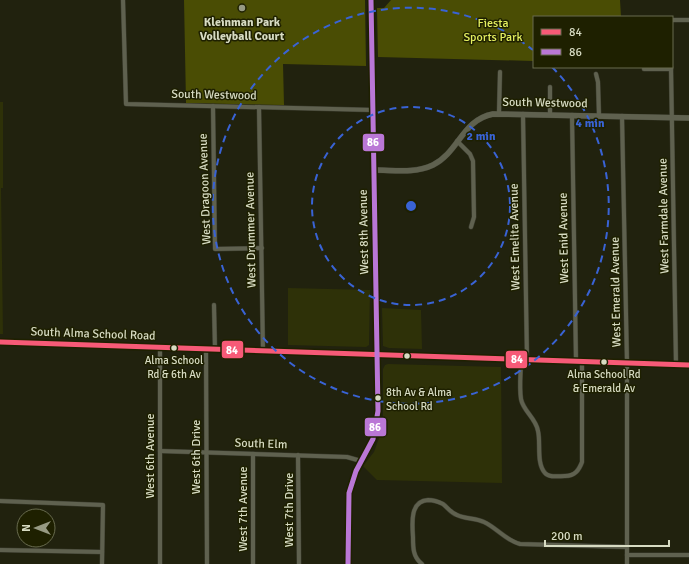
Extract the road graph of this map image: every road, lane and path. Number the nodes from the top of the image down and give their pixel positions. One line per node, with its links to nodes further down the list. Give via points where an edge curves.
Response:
1 (123, 0): 10 (street, South Westwood, via 126,104)
2 (371, 0): 12 (street, West 8th Avenue)
3 (673, 20): 4 (street)
4 (689, 20)
5 (671, 68): 6 (street); 19 (street, West Farmdale Avenue)
6 (644, 69)
7 (500, 72): 13 (street)
8 (596, 74): 17 (street)
9 (550, 87): 15 (street)
10 (213, 106): 11 (street, South Westwood); 24 (street, West Dragoon Avenue, via 215,249)
11 (259, 107): 12 (street, South Westwood); 24 (street, West Drummer Avenue)
12 (373, 110): 22 (street, West 8th Avenue)
13 (499, 113): 14 (street, South Westwood); 21 (street, South Westwood, via 479,118)
14 (523, 114): 15 (street, South Westwood); 32 (street, West Emelita Avenue)
15 (550, 114): 16 (street, South Westwood)
16 (572, 115): 17 (street, South Westwood); 33 (street, West Enid Avenue)
17 (599, 116): 18 (street, South Westwood)
18 (622, 116): 19 (street, South Westwood); 34 (street, West Emerald Avenue)
19 (672, 117): 20 (street, South Westwood); 35 (street, West Farmdale Avenue)
20 (689, 118)
21 (457, 141): 22 (street, South Westwood, via 442,158 427,167 416,170); 23 (street, via 470,154 473,161 474,217)
22 (374, 170): 31 (street, West 8th Avenue)
23 (471, 227)
24 (262, 248): 30 (street, West Drummer Avenue)
25 (214, 305): 29 (street)
26 (0, 342): 27 (street, South Alma School Road)
27 (160, 348): 28 (street, South Alma School Road); 37 (street, West 6th Avenue)
28 (206, 350): 29 (street, South Alma School Road); 38 (street, West 6th Drive)
29 (215, 350): 30 (street, South Alma School Road)
30 (263, 352): 31 (street, South Alma School Road)
31 (378, 355): 32 (street, South Alma School Road); 41 (street, West 8th Avenue, via 377,423 373,439)
32 (524, 359): 33 (street, South Alma School Road); 42 (street, West Emelita Avenue, via 521,400 538,431 542,470 547,475)
33 (579, 361): 34 (street, South Alma School Road); 42 (street, West Enid Avenue, via 582,462 575,474)
34 (627, 363): 35 (street, South Alma School Road); 44 (street, West Emerald Avenue)
35 (676, 365): 36 (street, South Alma School Road)
36 (689, 365)
37 (160, 451): 38 (street, South Elm); 50 (street, West 6th Avenue)
38 (206, 453): 39 (street, South Elm); 51 (street, West 6th Drive)
39 (253, 454): 40 (street, South Elm); 52 (street, West 7th Avenue)
40 (298, 455): 41 (street, South Elm, via 347,457); 53 (street, West 7th Drive)
41 (361, 461): 54 (street, West 8th Avenue, via 348,493)
42 (557, 476)
43 (0, 501): 46 (street, via 103,504)
44 (627, 547): 47 (street, West Emerald Avenue); 55 (street, via 520,544 504,537 485,522 458,516 443,504 431,500 418,502 414,508 414,553)
45 (0, 550): 46 (street)
46 (102, 552): 49 (street)
47 (627, 555): 48 (street); 56 (street, West Emerald Avenue)
48 (689, 555)
49 (102, 564)
50 (160, 564)
51 (207, 564)
52 (253, 564)
53 (299, 564)
54 (348, 564)
55 (422, 564)
56 (627, 564)

